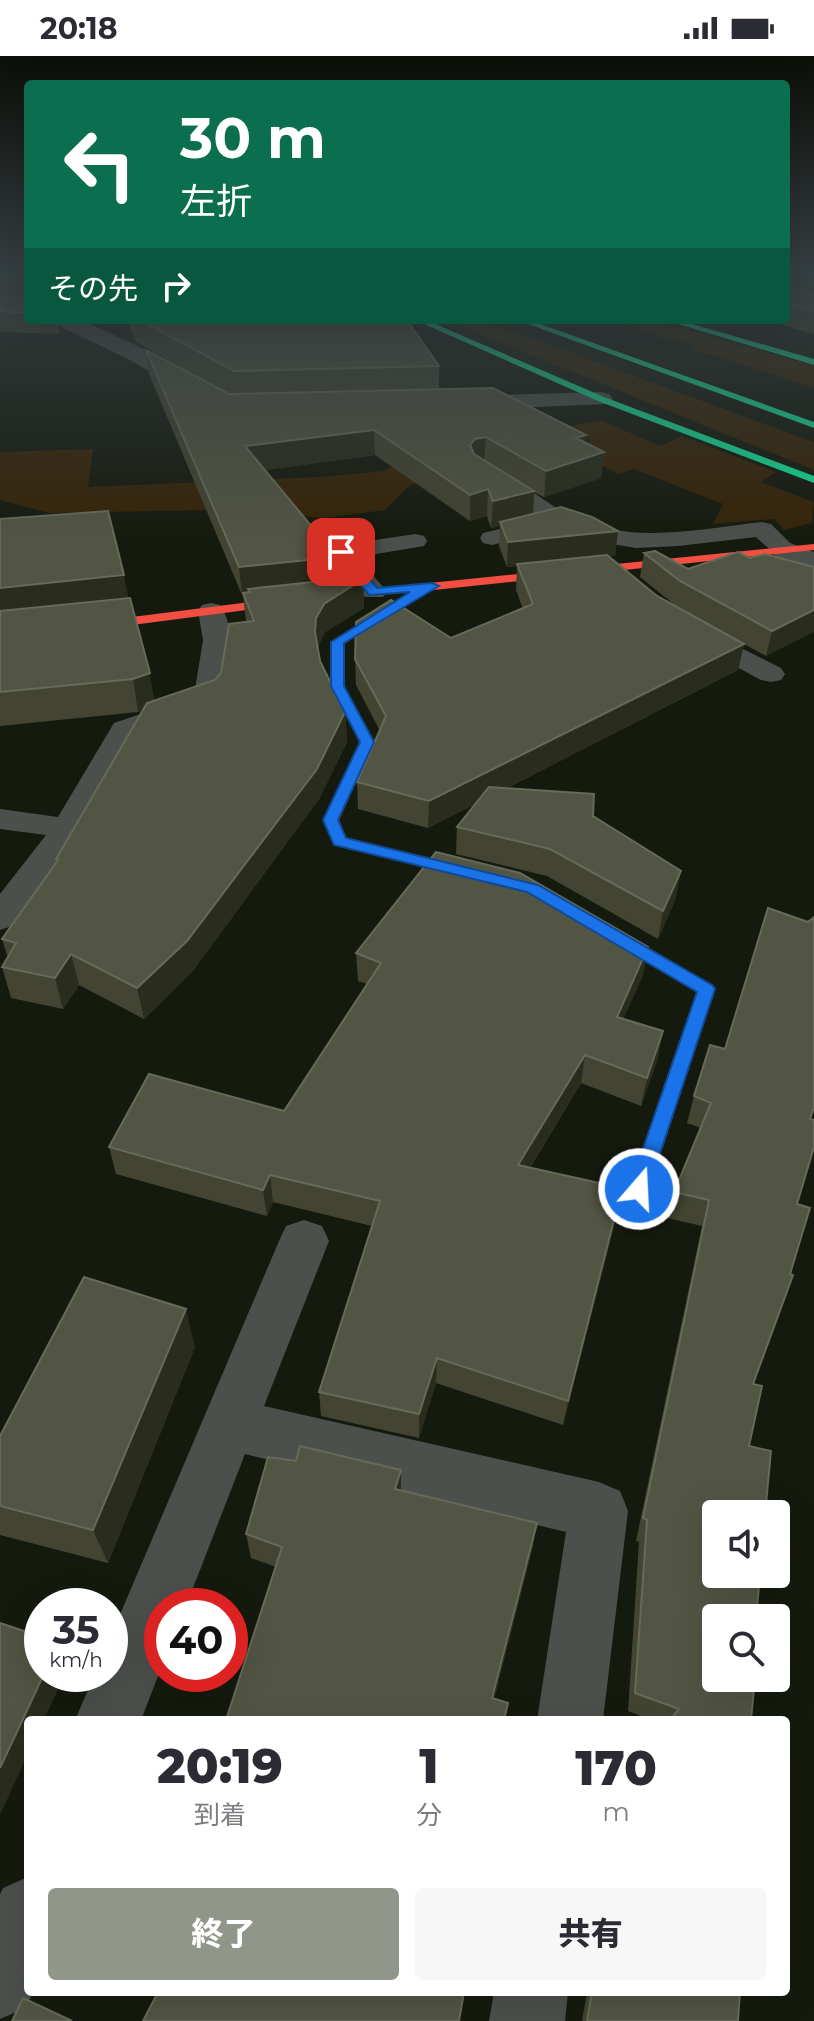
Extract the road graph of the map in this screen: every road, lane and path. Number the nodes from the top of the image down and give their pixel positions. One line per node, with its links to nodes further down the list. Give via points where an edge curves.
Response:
1 (146, 360): 5 (street)
2 (510, 360): 4 (street)
3 (632, 360): 7 (street)
4 (601, 399): 6 (street); 9 (street)
5 (218, 401)
6 (432, 404)
7 (814, 425)
8 (483, 472): 10 (lane)
9 (814, 480)
10 (564, 520): 11 (lane); 14 (lane, via 596,534 649,541 762,529)
11 (492, 538)
12 (415, 541): 18 (lane, via 341,552)
13 (814, 547): 14 (street)
14 (785, 550): 15 (street); 16 (street)
15 (814, 563)
16 (609, 568): 17 (street); 19 (lane)
17 (432, 586): 18 (street); 28 (street, via 338,642 337,686 367,742 331,820 339,841)
18 (374, 592): 20 (street)
19 (637, 593)
20 (348, 595)
21 (321, 598): 22 (street)
22 (211, 611): 24 (street); 27 (lane, via 217,640 208,701 124,729)
23 (675, 619): 25 (lane)
24 (0, 632)
25 (771, 674)
26 (0, 819): 27 (lane)
27 (68, 828): 29 (lane)
28 (502, 881)
29 (0, 918)
30 (586, 919): 31 (street, via 706,989)
31 (639, 1189)
32 (304, 1241): 33 (street)
33 (229, 1424): 34 (street); 35 (street, via 599,1511)
34 (110, 1716)
35 (571, 1716)
36 (24, 1923): 37 (street)
37 (0, 1982)
38 (530, 1996): 39 (street)
39 (527, 2021)

